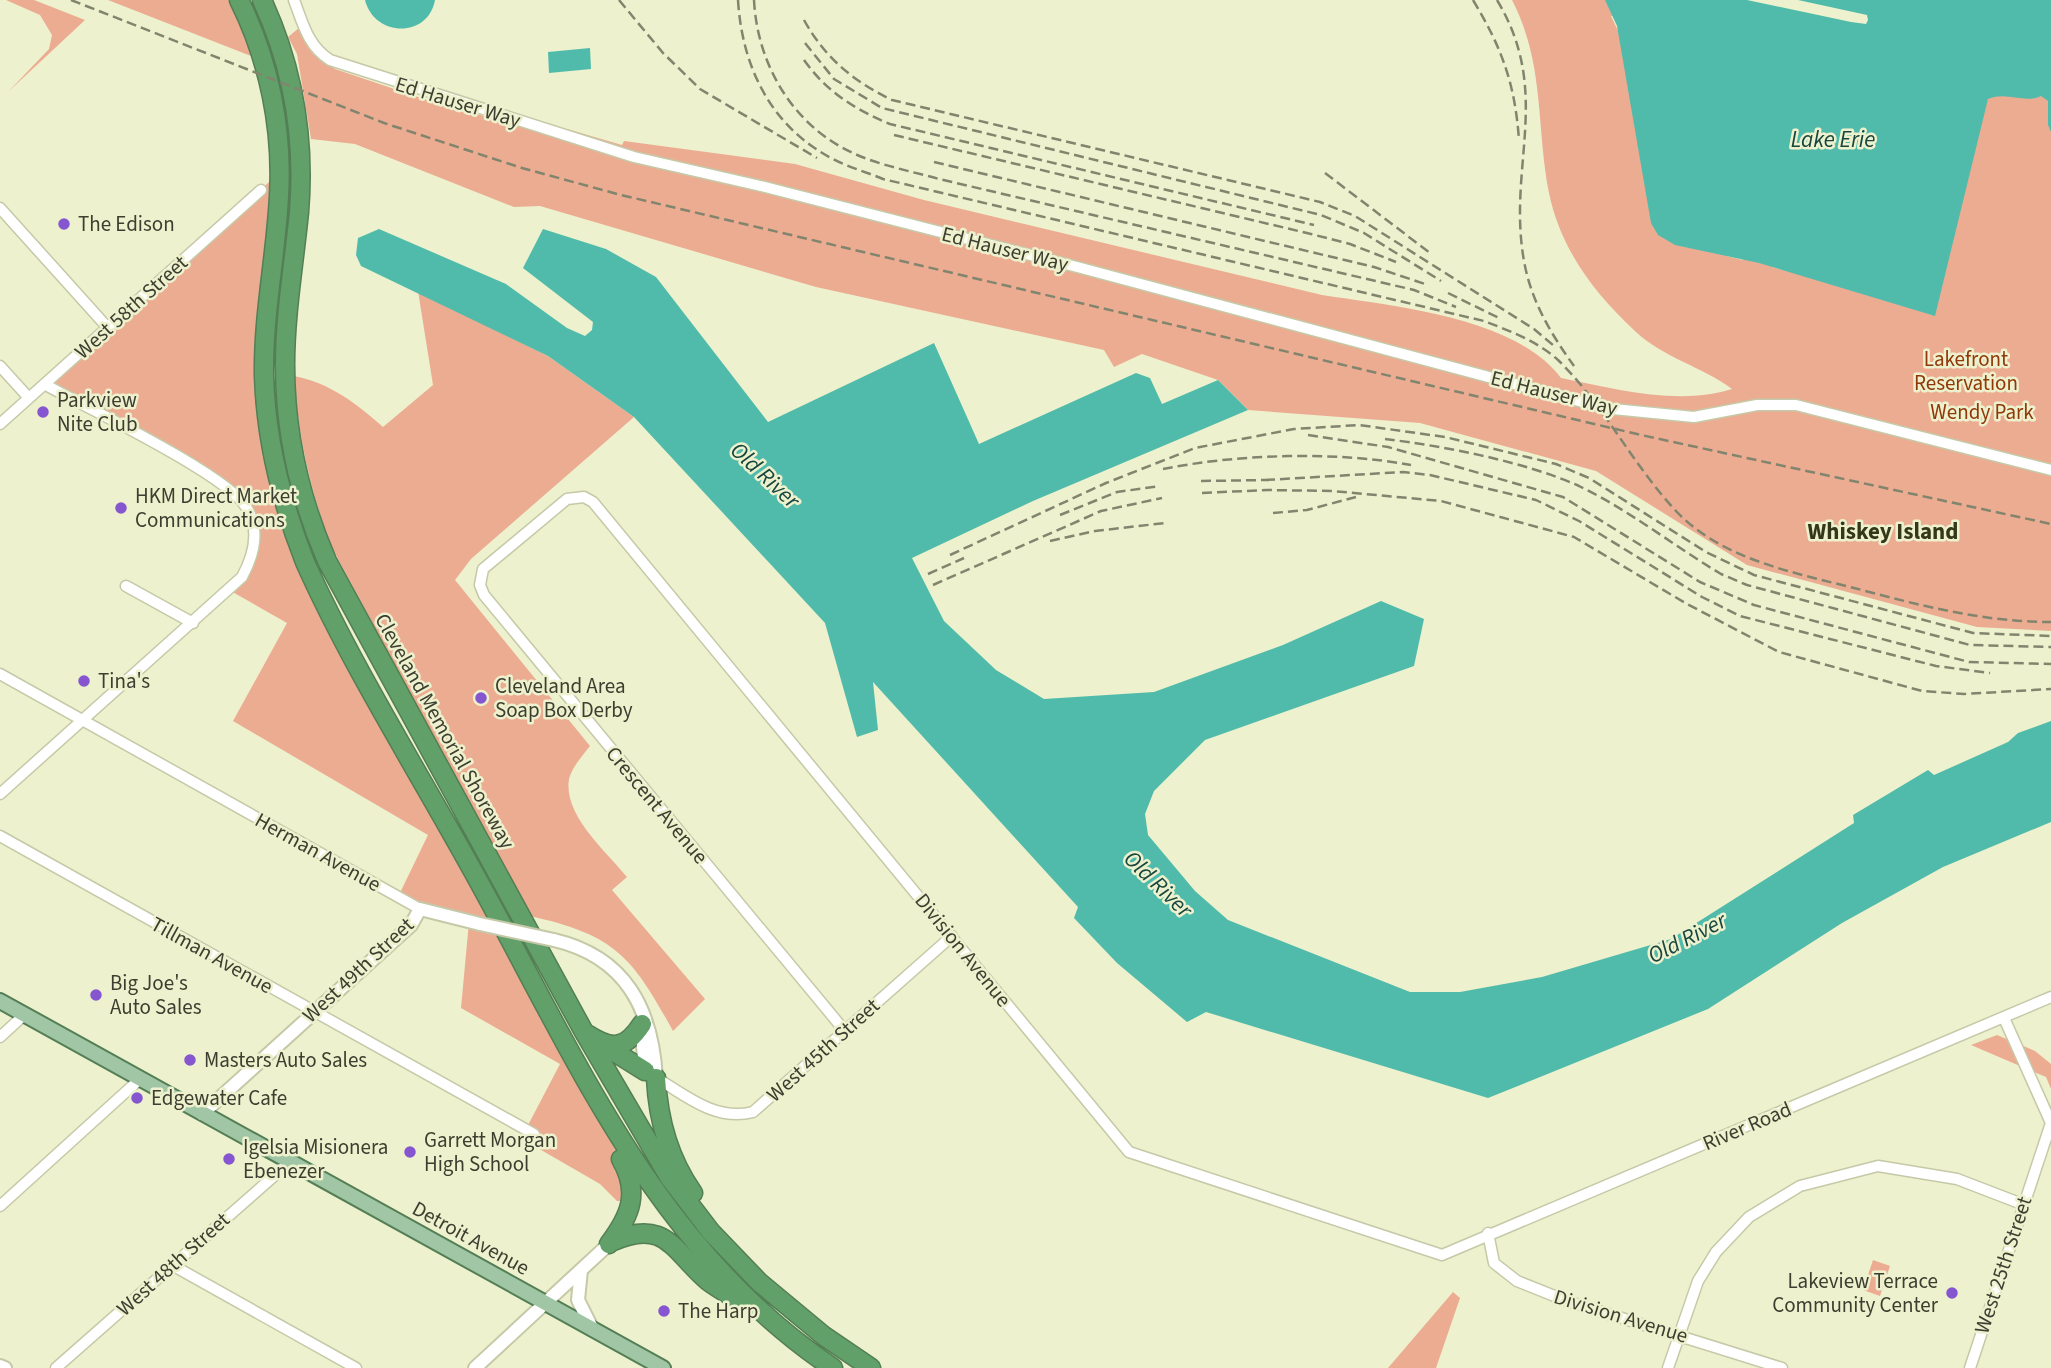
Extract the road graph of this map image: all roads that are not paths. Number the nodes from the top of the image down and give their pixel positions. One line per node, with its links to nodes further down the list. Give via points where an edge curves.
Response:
1 (239, 0): 27 (highway, Cleveland Memorial Shoreway, via 268,79 278,136 279,199 264,374 268,426 282,498 320,594)
2 (262, 0): 30 (highway, Cleveland Memorial Shoreway, via 288,72 300,142 285,380 292,447 306,505 342,591)
3 (294, 0): 11 (street, Ed Hauser Way, bridge, via 311,42 330,60 619,153 1081,268 1613,409 1693,417 1757,405 1816,408)
4 (261, 190): 6 (street, West 58th Street)
5 (0, 208): 6 (street)
6 (108, 328): 8 (street, West 58th Street)
7 (0, 366): 9 (street)
8 (46, 385): 9 (street, West 58th Street); 14 (street, via 221,481 239,497 252,519 256,543 251,562 242,578)
9 (29, 398): 10 (street, West 58th Street)
10 (0, 424)
11 (2051, 470)
12 (481, 575): 20 (street, Division Avenue, via 482,569 567,499 583,497 593,502); 29 (street, Crescent Avenue, via 484,595)
13 (126, 586): 14 (street)
14 (192, 623): 16 (street)
15 (0, 674): 16 (street, Herman Avenue)
16 (85, 720): 17 (street); 19 (street, Herman Avenue)
17 (0, 794)
18 (0, 836): 24 (street, Tillman Avenue)
19 (420, 909): 23 (street, Herman Avenue, bridge, via 576,946 601,959 622,979); 24 (street, West 49th Street, via 411,925)
20 (952, 936): 29 (street, West 45th Street); 43 (street, Division Avenue, via 1129,1152)
21 (2051, 997): 26 (street, River Road)
22 (0, 1001): 25 (main road, Detroit Avenue)
23 (638, 1004): 28 (street, Herman Avenue); 33 (street, Herman Avenue, via 651,1032)
24 (313, 1013): 35 (street, West 49th Street); 37 (street, Tillman Avenue)
25 (24, 1014): 31 (street); 34 (main road, Detroit Avenue)
26 (2004, 1017): 36 (street); 41 (street, River Road)
27 (552, 1018): 42 (highway, via 582,1089 631,1180 629,1214); 47 (highway, Cleveland Memorial Shoreway, via 657,1196 718,1270)
28 (642, 1024): 32 (highway, via 628,1040); 33 (street, Herman Avenue)
29 (844, 1030): 33 (street, West 45th Street, via 760,1108 748,1113 714,1111)
30 (584, 1032): 32 (highway); 57 (highway, Cleveland Memorial Shoreway, via 651,1149 711,1231 771,1293)
31 (0, 1037)
32 (605, 1046): 33 (highway)
33 (650, 1074): 58 (highway, via 669,1147 696,1196 765,1274)
34 (140, 1079): 35 (main road, Detroit Avenue); 40 (street)
35 (202, 1114): 38 (main road, Detroit Avenue)
36 (2051, 1123): 39 (street, West 25th Street)
37 (534, 1134)
38 (291, 1161): 44 (street, West 48th Street); 46 (main road, Detroit Avenue)
39 (2022, 1205): 49 (street, via 1957,1179 1878,1166 1800,1186 1766,1204 1733,1232 1698,1281); 61 (street, West 25th Street)
40 (0, 1206)
41 (1488, 1233): 43 (street, River Road); 49 (street, Division Avenue, via 1494,1263 1517,1281)
42 (609, 1244): 45 (street); 47 (highway, via 634,1234 662,1237 709,1282)
43 (1442, 1255)
44 (172, 1265): 52 (street, West 48th Street); 53 (street)
45 (581, 1270): 46 (street); 48 (street, via 578,1300)
46 (546, 1304): 48 (main road, Detroit Avenue); 54 (street)
47 (775, 1324): 56 (highway, Cleveland Memorial Shoreway)
48 (594, 1330): 55 (main road, Detroit Avenue)
49 (1679, 1334): 59 (street); 60 (street, Division Avenue)
50 (0, 1366): 51 (street)
51 (5, 1368)
52 (56, 1368)
53 (356, 1368)
54 (475, 1368)
55 (663, 1368)
56 (832, 1368)
57 (871, 1368)
58 (878, 1368)
59 (1668, 1368)
60 (1782, 1368)
61 (1970, 1368)

